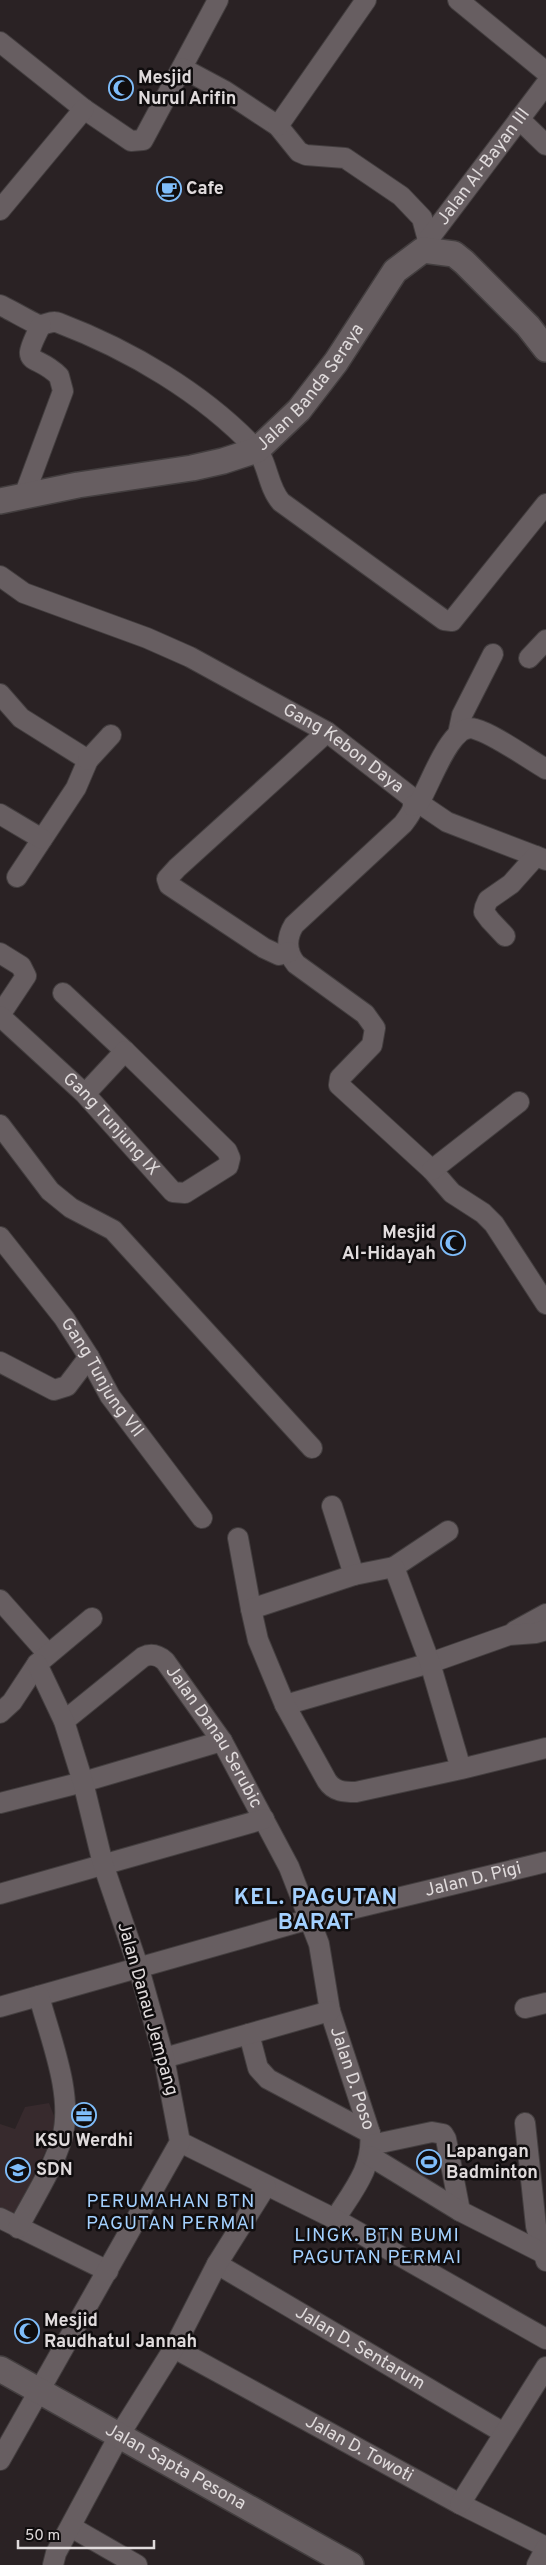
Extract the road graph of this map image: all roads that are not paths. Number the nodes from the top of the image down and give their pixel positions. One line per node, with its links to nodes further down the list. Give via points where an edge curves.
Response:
1 (218, 0): 5 (street)
2 (366, 0): 10 (street)
3 (458, 0): 6 (street)
4 (0, 42): 8 (street)
5 (182, 68): 8 (street, via 146,138 131,141); 10 (street, via 225,91)
6 (546, 72)
7 (546, 84): 9 (street, Jalan Al-Bayan III)
8 (84, 109): 12 (street)
9 (519, 119): 11 (street); 13 (street, Jalan Al-Bayan III)
10 (278, 126): 13 (street, via 298,152 345,158 402,196 422,218)
11 (546, 145)
12 (0, 210)
13 (426, 245): 16 (street, via 454,254 464,262 528,326); 17 (street, Jalan Banda Seraya, via 395,271 336,362 304,404)
14 (0, 305): 15 (street)
15 (41, 325): 17 (street, via 58,323 145,365 218,415); 18 (street, via 29,354 34,362 59,376 63,391)
16 (546, 350)
17 (257, 450): 18 (street, Jalan Banda Seraya, via 192,468); 20 (street, via 274,494 281,502 449,622)
18 (24, 496): 19 (street, Jalan Banda Seraya)
19 (0, 501)
20 (546, 504)
21 (1, 581): 26 (street, Gang Kebon Daya, via 190,657)
22 (546, 640): 24 (street)
23 (493, 654): 27 (street, via 462,715)
24 (529, 658)
25 (0, 694): 29 (street, via 21,718)
26 (327, 732): 31 (street, Gang Kebon Daya, via 404,791); 37 (street, via 167,879 169,885 264,948 279,955)
27 (458, 734): 30 (street, via 474,728); 31 (street)
28 (111, 735): 29 (street)
29 (88, 760): 33 (street, via 76,788)
30 (546, 769)
31 (416, 804): 34 (street, via 448,822); 37 (street, Gang Kebon Daya, via 402,824 294,925 289,938)
32 (0, 814): 33 (street)
33 (42, 839): 35 (street)
34 (541, 858): 36 (street, via 488,900 484,912)
35 (17, 877)
36 (505, 936)
37 (289, 952): 45 (street, via 296,964 365,1014 375,1028 372,1046 338,1082 340,1087)
38 (0, 953): 40 (street, via 21,966 26,976)
39 (63, 992): 41 (street)
40 (2, 1012): 42 (street, Gang Tunjung IX)
41 (124, 1051): 42 (street); 42 (street, Gang Tunjung IX, via 227,1152 230,1158 228,1166 185,1193 175,1193)
42 (85, 1094)
43 (520, 1102): 45 (street)
44 (0, 1125): 50 (street, via 50,1191 71,1208 113,1230)
45 (432, 1170): 47 (street, via 452,1192 494,1224)
46 (0, 1237): 48 (street, Gang Tunjung VII, via 64,1318)
47 (546, 1304)
48 (89, 1356): 49 (street, via 67,1386 57,1390 46,1388); 52 (street, Gang Tunjung VII, via 110,1396)
49 (0, 1362)
50 (312, 1448)
51 (332, 1506): 56 (street)
52 (202, 1518)
53 (448, 1531): 55 (street)
54 (238, 1538): 58 (street)
55 (394, 1567): 56 (street); 64 (street)
56 (354, 1575): 58 (street)
57 (0, 1600): 63 (street, Jalan Danau Jempang)
58 (251, 1609): 65 (street, via 258,1640)
59 (546, 1614): 62 (street)
60 (92, 1618): 63 (street)
61 (546, 1630): 62 (street)
62 (509, 1635): 64 (street)
63 (42, 1659): 66 (street); 67 (street, Jalan Danau Jempang)
64 (430, 1663): 65 (street); 70 (street)
65 (285, 1704): 70 (street, via 333,1788 356,1792)
66 (0, 1714)
67 (64, 1721): 68 (street, Jalan Danau Serubic, via 143,1657 153,1654 164,1661); 71 (street, Jalan Danau Jempang)
68 (222, 1741): 71 (street); 73 (street, Jalan Danau Serubic)
69 (546, 1748): 70 (street)
70 (461, 1769)
71 (83, 1782): 72 (street); 75 (street, Jalan Danau Jempang)
72 (0, 1803)
73 (264, 1819): 75 (street); 77 (street, Jalan Danau Serubic, via 289,1867)
74 (546, 1862): 77 (street, Jalan D. Pigi)
75 (103, 1864): 76 (street); 78 (street, Jalan Danau Jempang)
76 (0, 1894)
77 (312, 1924): 78 (street, Jalan D. Pigi); 83 (street, Jalan D. Poso, via 319,1944)
78 (139, 1969): 79 (street, Jalan D. Pigi); 85 (street, Jalan Danau Jempang)
79 (38, 1996): 81 (street, Jalan D. Pigi); 93 (street, via 63,2089 66,2114 58,2150)
80 (546, 2003): 82 (street)
81 (0, 2007)
82 (525, 2008)
83 (330, 2011): 84 (street); 88 (street, Jalan D. Poso)
84 (249, 2034): 85 (street); 88 (street, via 258,2068 268,2079)
85 (164, 2058): 87 (street, Jalan Danau Jempang)
86 (526, 2123): 94 (street, via 536,2226)
87 (180, 2142): 89 (street); 96 (street)
88 (370, 2145): 90 (street); 90 (street, via 432,2132 442,2134 446,2139); 92 (street, via 359,2181)
89 (266, 2186): 92 (street); 95 (street)
90 (460, 2211): 94 (street)
91 (0, 2218): 93 (street)
92 (335, 2219): 97 (street)
93 (18, 2228): 96 (street)
94 (545, 2258)
95 (217, 2264): 98 (street); 102 (street, Jalan D. Sentarum)
96 (108, 2271): 101 (street)
97 (546, 2340)
98 (174, 2348): 103 (street); 105 (street, Jalan D. Towoti)
99 (546, 2367): 102 (street)
100 (0, 2369): 101 (street, Jalan Sapta Pesona)
101 (38, 2390): 103 (street, Jalan Sapta Pesona); 104 (street)
102 (504, 2433): 105 (street)
103 (120, 2434): 106 (street); 110 (street, Jalan Sapta Pesona)
104 (0, 2460)
105 (460, 2504): 107 (street, Jalan D. Towoti)
106 (72, 2526): 108 (street, via 56,2553); 109 (street)
107 (546, 2548): 111 (street)
108 (53, 2565)
109 (137, 2565)
110 (350, 2565)
111 (537, 2565)

